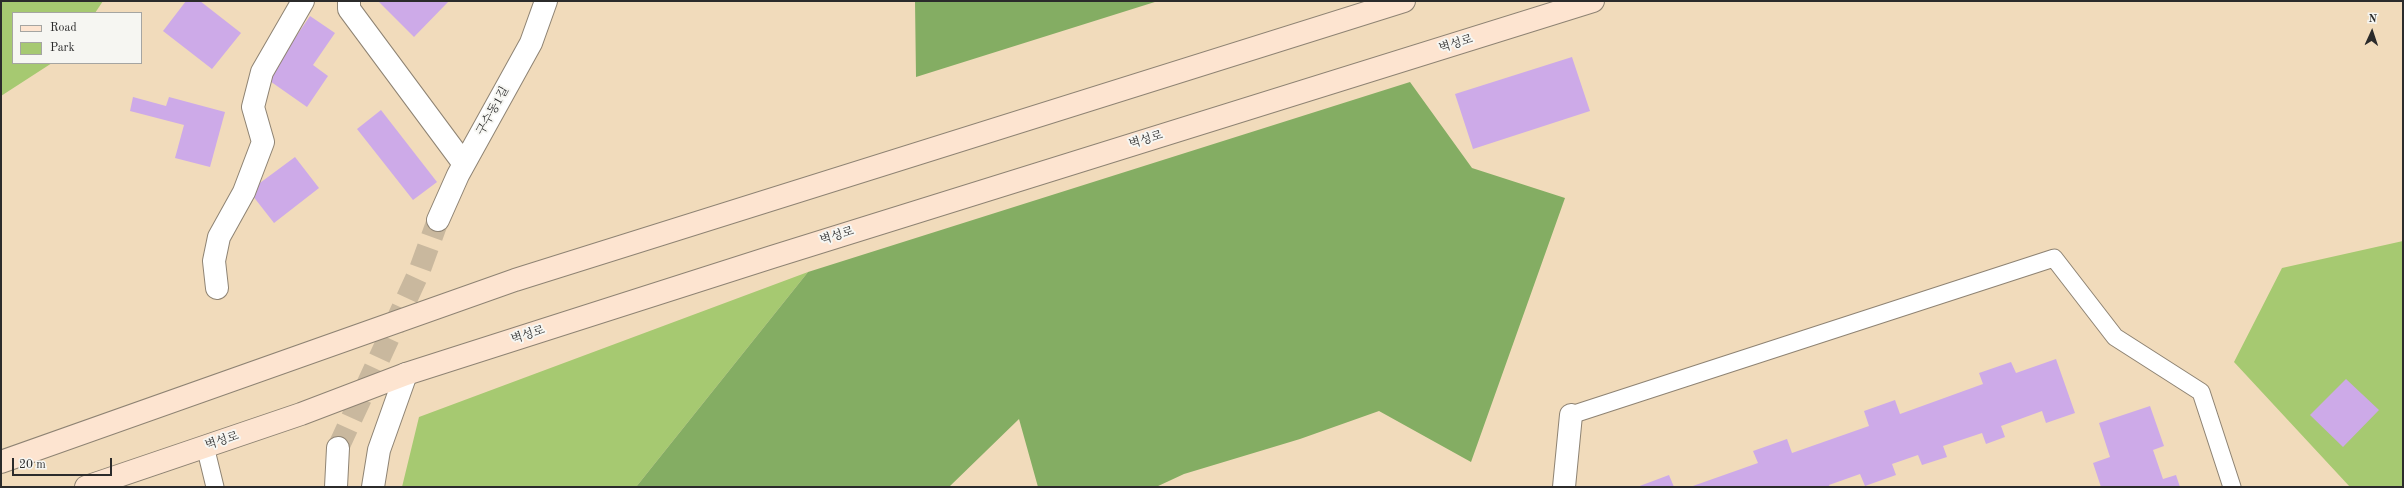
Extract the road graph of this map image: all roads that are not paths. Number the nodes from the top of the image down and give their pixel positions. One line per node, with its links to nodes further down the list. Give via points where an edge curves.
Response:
1 (303, 1): 8 (street, via 262,72 253,106 263,142 244,192 219,237 214,261)
2 (349, 1): 6 (street, via 349,9)
3 (546, 1): 6 (street, 구수동1길, via 531,43)
4 (1404, 1): 13 (main road, via 515,280)
5 (1593, 1): 9 (main road, 벽성로, via 779,254)
6 (464, 164): 7 (street, 구수동1길)
7 (438, 220)
8 (217, 288)
9 (406, 374): 11 (main road, 벽성로, via 301,414); 17 (street, via 379,450)
10 (1571, 415): 18 (street); 19 (lane, via 2054,258 2115,337 2201,392)
11 (205, 446): 14 (main road, 벽성로); 15 (lane)
12 (338, 448): 16 (street)
13 (1, 462)
14 (86, 487)
15 (215, 487)
16 (336, 487)
17 (372, 487)
18 (1564, 487)
19 (2232, 487)

